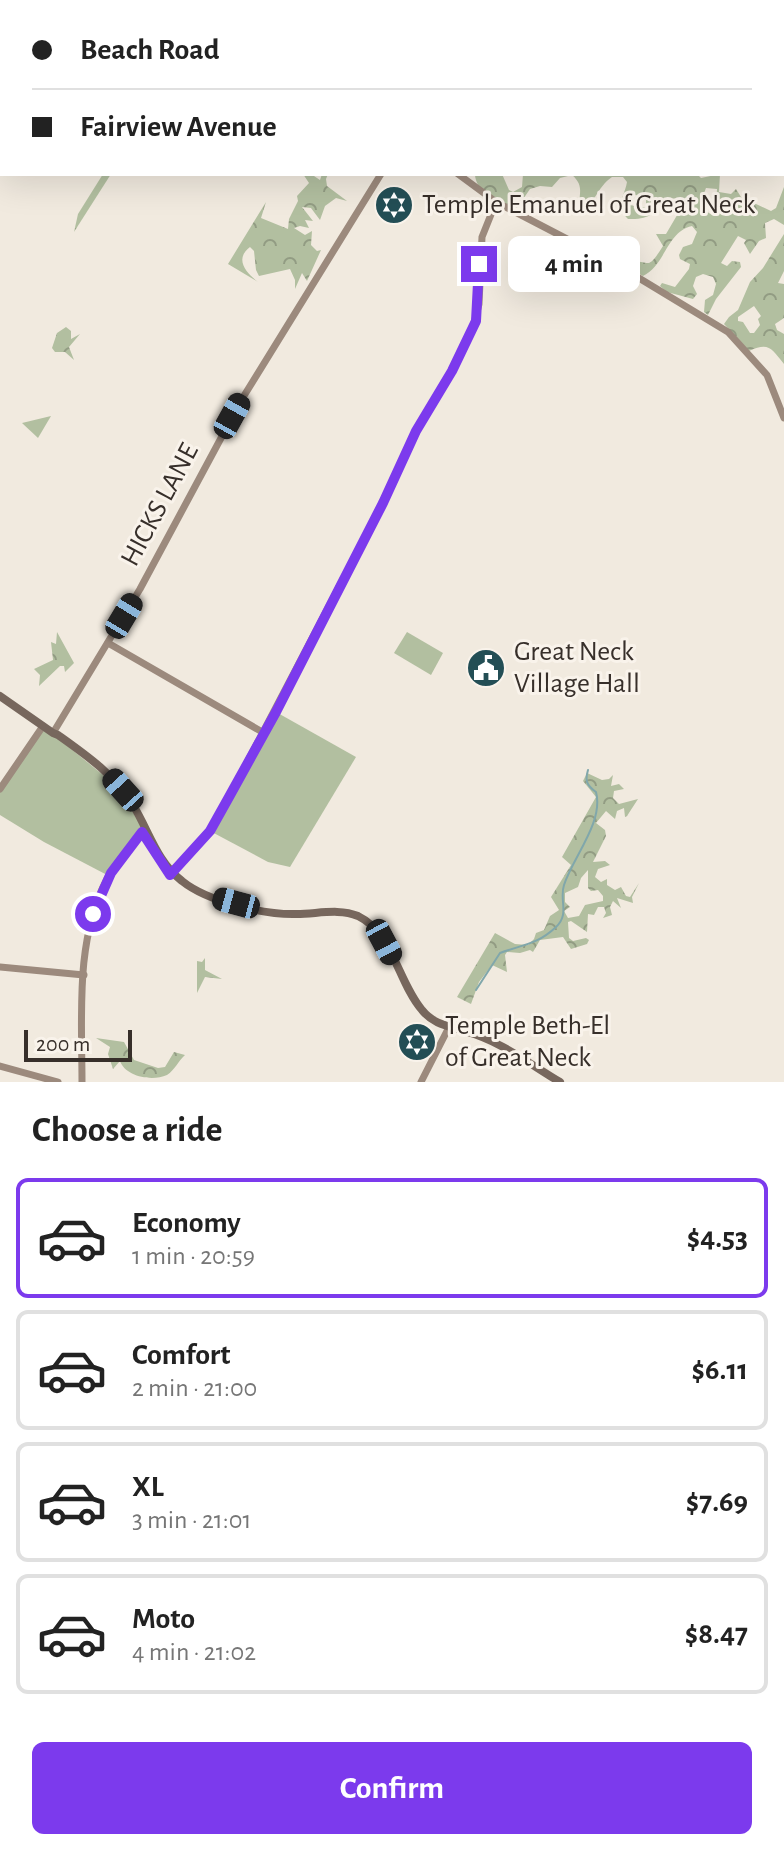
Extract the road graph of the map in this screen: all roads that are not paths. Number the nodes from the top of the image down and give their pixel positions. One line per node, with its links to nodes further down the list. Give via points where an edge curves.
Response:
1 (380, 176): 7 (street, HICKS LANE, via 242,399)
2 (461, 176): 3 (street)
3 (496, 202): 4 (street, via 619,266 727,331); 11 (street, via 482,237 473,327)
4 (772, 384): 5 (street); 6 (street)
5 (784, 399)
6 (784, 418)
7 (108, 643): 10 (street, HICKS LANE); 11 (street)
8 (0, 696): 9 (main road)
9 (43, 726): 10 (main road); 12 (street)
10 (53, 733): 13 (main road, via 112,778 133,804)
11 (264, 733): 14 (street, via 210,831)
12 (0, 789)
13 (143, 831): 14 (main road); 16 (street, via 102,890 87,938)
14 (172, 874): 17 (main road, via 202,893 243,907 275,912 340,908 366,915 379,926 420,1001)
15 (0, 967): 16 (street)
16 (84, 975): 20 (street)
17 (445, 1025): 21 (street); 22 (main road, via 497,1043)
18 (0, 1066): 19 (street)
19 (58, 1082)
20 (82, 1082)
21 (421, 1082)
22 (560, 1082)

